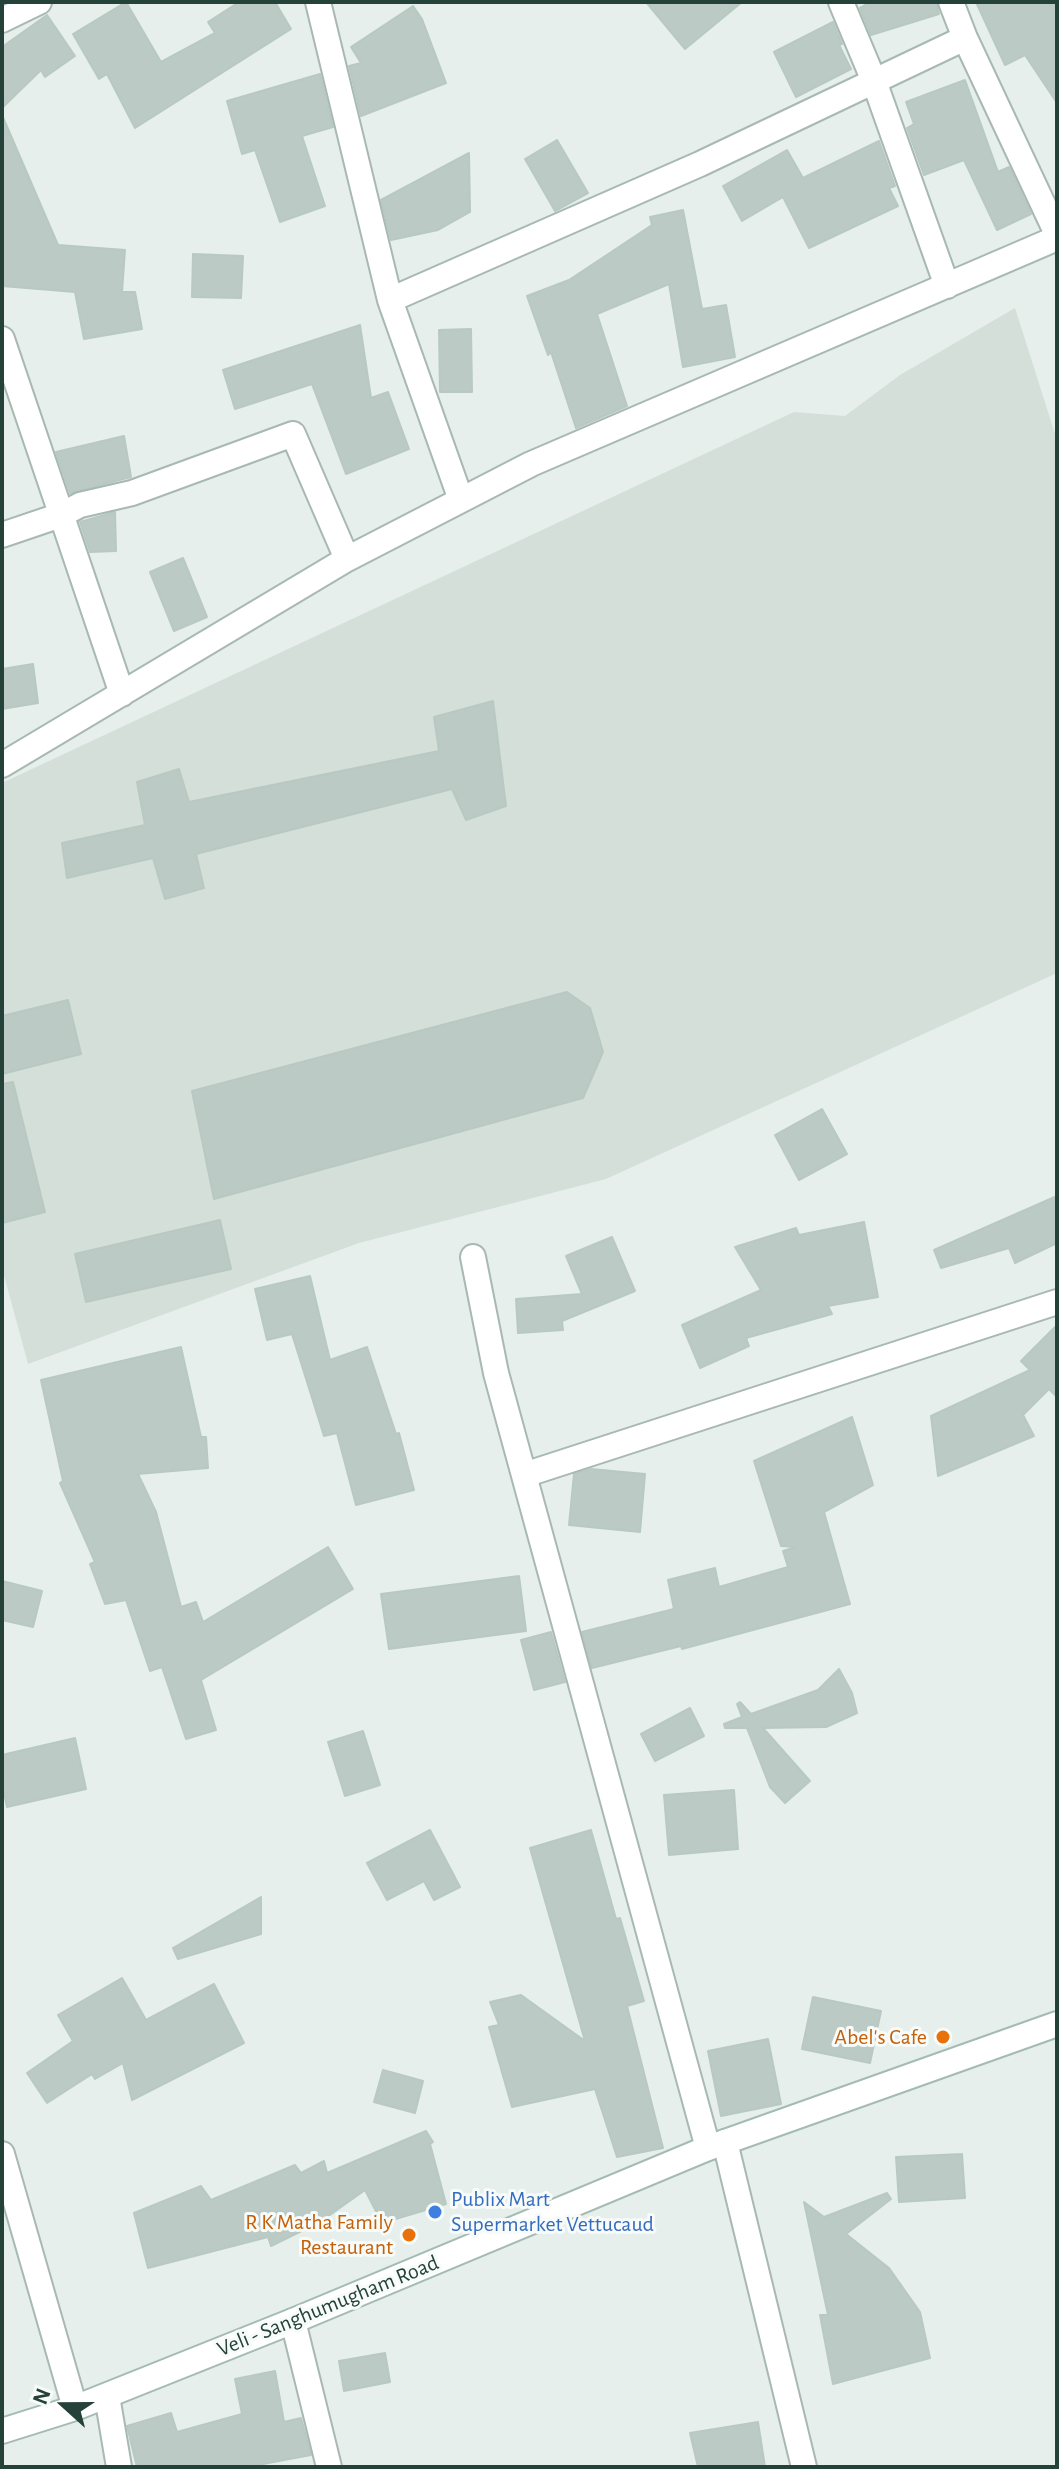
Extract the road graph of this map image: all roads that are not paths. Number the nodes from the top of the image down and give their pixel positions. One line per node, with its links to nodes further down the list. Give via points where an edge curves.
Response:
1 (39, 2): 5 (street)
2 (318, 2): 11 (street)
3 (841, 2): 7 (street)
4 (951, 2): 6 (street)
5 (2, 20)
6 (965, 38): 7 (street); 9 (street)
7 (874, 81): 10 (street); 11 (street)
8 (1057, 211): 9 (street, via 1049,213)
9 (1057, 235): 10 (street)
10 (947, 286): 13 (street, via 531,464)
11 (390, 300): 13 (street)
12 (2, 339): 14 (street)
13 (461, 500): 16 (street)
14 (61, 515): 15 (street); 16 (street, via 293,434); 17 (street)
15 (2, 535)
16 (347, 559): 17 (street)
17 (122, 694): 18 (street)
18 (2, 765)
19 (473, 1257): 21 (street, via 496,1373)
20 (1057, 1302): 21 (street)
21 (524, 1475): 23 (street)
22 (1057, 2024): 23 (street, Veli - Sanghumugham Road)
23 (716, 2145): 25 (street, Veli - Sanghumugham Road); 31 (street)
24 (2, 2154): 27 (street)
25 (293, 2321): 26 (street, Veli - Sanghumugham Road); 30 (street)
26 (107, 2396): 27 (street, Veli - Sanghumugham Road); 29 (street)
27 (75, 2408): 28 (street, Veli - Sanghumugham Road)
28 (2, 2431)
29 (119, 2467)
30 (329, 2467)
31 (804, 2467)

